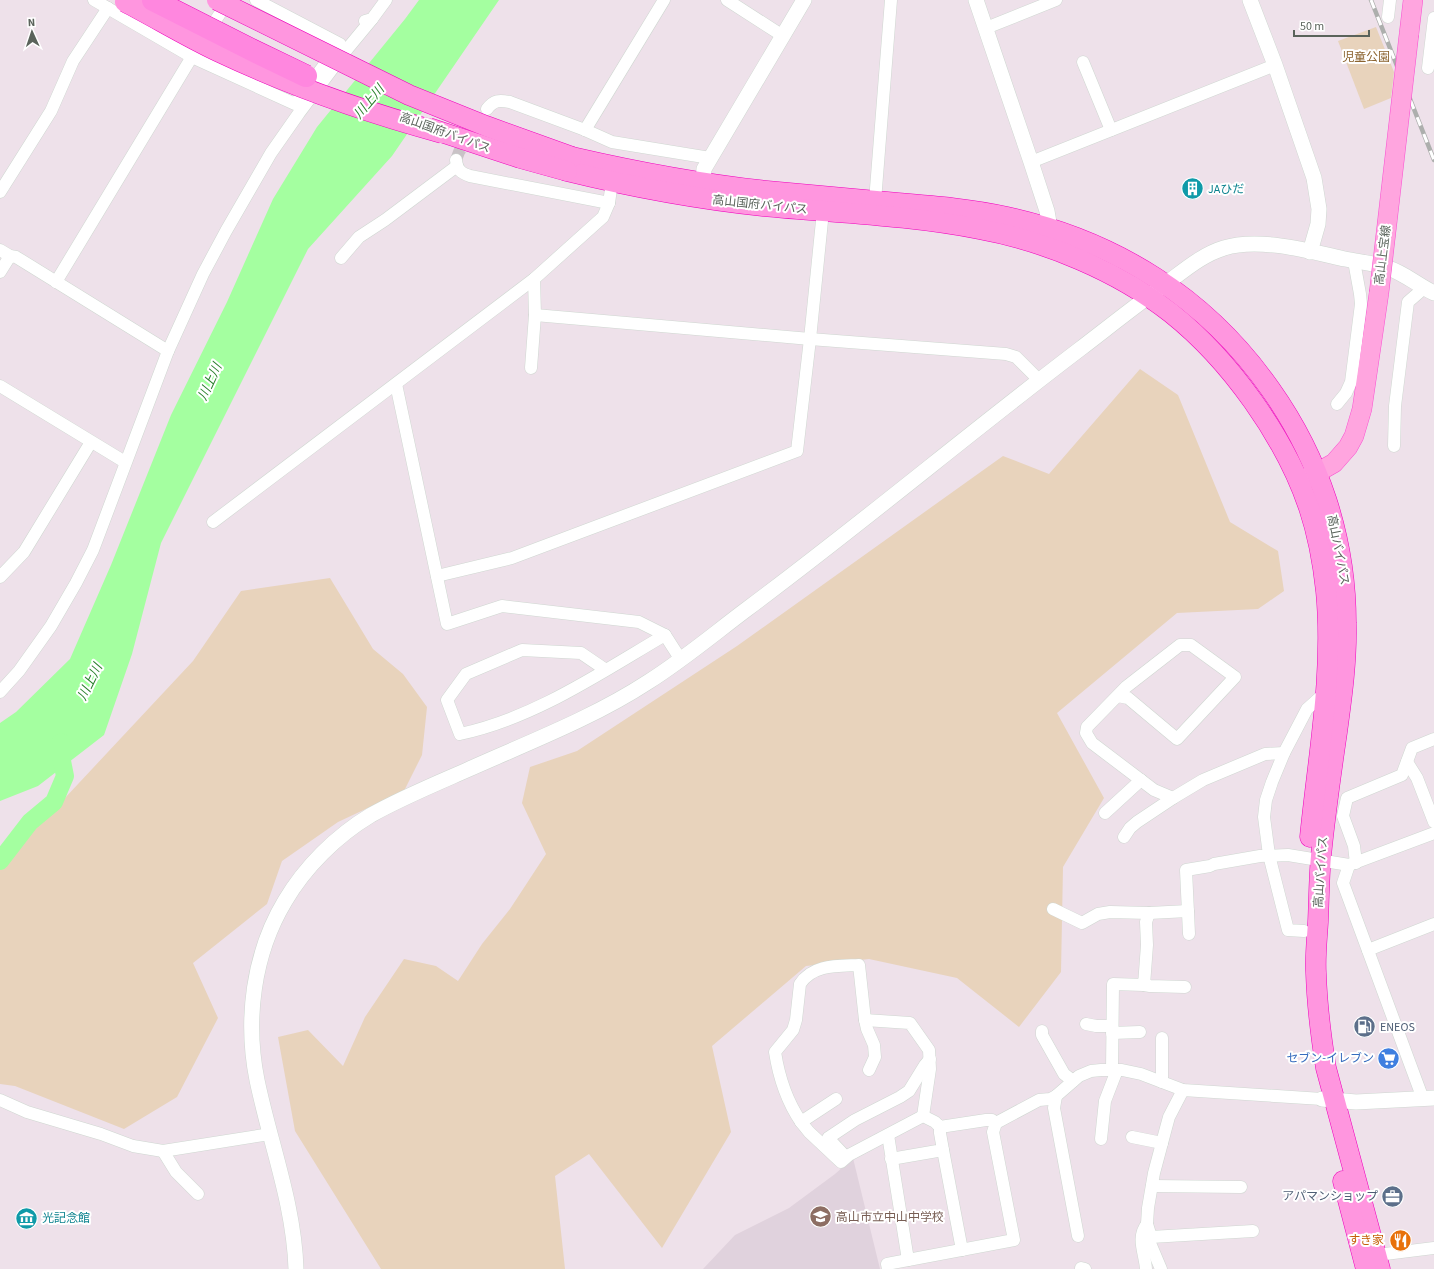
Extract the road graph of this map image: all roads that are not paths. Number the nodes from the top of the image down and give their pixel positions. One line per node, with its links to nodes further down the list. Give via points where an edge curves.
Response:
1 (94, 0): 17 (street)
2 (153, 0): 28 (highway, 高山国府バイパス, bridge, via 217,33)
3 (185, 0): 28 (highway, 高山国府バイパス, via 257,37)
4 (217, 0): 37 (highway, bridge, via 409,95)
5 (229, 0): 24 (street)
6 (256, 0): 23 (street)
7 (386, 0): 20 (street)
8 (664, 0): 31 (street)
9 (727, 0): 22 (street)
10 (804, 0): 22 (street)
11 (890, 0): 41 (street)
12 (976, 0): 21 (street)
13 (1056, 0): 21 (street)
14 (1250, 0): 26 (street)
15 (1390, 0): 18 (street)
16 (1413, 0): 66 (main road, 高山上宝線, bridge, via 1379,293 1362,409 1348,447 1334,463)
17 (118, 3): 24 (street); 33 (highway, bridge, via 218,52 299,87); 40 (street, via 73,61 51,111)
18 (1388, 17)
19 (1434, 18): 27 (street)
20 (372, 19): 23 (street, via 361,22); 34 (street)
21 (986, 28): 36 (street)
22 (783, 36): 35 (street)
23 (340, 44): 29 (street)
24 (192, 57): 29 (street); 51 (street)
25 (1083, 62): 32 (street)
26 (1275, 64): 32 (street); 45 (street, via 1318,193 1318,224)
27 (1428, 68)
28 (309, 69): 33 (highway, 高山国府バイパス, bridge, via 368,104); 37 (highway, 高山国府バイパス, bridge, via 494,134)
29 (295, 104): 34 (street, via 270,142)
30 (487, 108): 31 (street, via 498,100 510,102)
31 (585, 130): 35 (street, via 612,142)
32 (1110, 130): 36 (street)
33 (442, 133): 37 (highway, 高山国府バイパス, bridge, via 520,158)
34 (271, 153): 57 (street, via 203,274)
35 (710, 158): 39 (street, via 704,169)
36 (1031, 162): 44 (street)
37 (570, 164): 38 (highway, 高山国府バイパス); 39 (highway, 高山国府バイパス)
38 (612, 182): 42 (street); 43 (highway, 高山国府バイパス, via 702,199)
39 (703, 183): 41 (highway, 高山国府バイパス)
40 (0, 192)
41 (875, 201): 44 (highway, 高山国府バイパス, via 980,212)
42 (609, 203): 47 (street, via 470,176 461,172 456,163 386,220 359,237); 50 (street, via 603,217)
43 (823, 212): 54 (highway, 高山国府バイパス, via 946,224 1004,234 1073,257); 56 (street)
44 (1050, 228): 52 (highway, 高山国府バイパス, via 1098,246)
45 (1310, 252): 48 (street); 52 (street, via 1266,245 1238,244 1198,260)
46 (5, 253): 49 (street); 51 (street)
47 (341, 258)
48 (1354, 261): 53 (street, via 1390,269); 62 (street, via 1361,304 1351,382)
49 (0, 272)
50 (534, 279): 55 (street); 60 (street)
51 (56, 282): 57 (street)
52 (1165, 284): 54 (street); 66 (highway, 高山国府バイパス, via 1208,317 1247,358 1282,406)
53 (1429, 291): 64 (street, via 1408,302)
54 (1148, 297): 59 (street); 67 (highway, 高山国府バイパス, via 1188,328 1224,365 1278,441)
55 (535, 315): 56 (street); 58 (street)
56 (810, 339): 59 (street, via 1006,354 1016,357); 69 (street, via 797,451 512,558)
57 (168, 351): 65 (street)
58 (531, 368)
59 (1039, 380): 72 (street, via 870,515)
60 (396, 384): 68 (street); 69 (street)
61 (0, 386): 63 (street)
62 (1337, 404)
63 (91, 442): 65 (street); 70 (street, via 24,552)
64 (1394, 446)
65 (125, 462): 74 (street, via 93,550 69,595 34,652)
66 (1317, 473): 67 (main road, 高山上宝線); 87 (highway, 高山バイパス, via 1327,498 1342,560 1346,592 1346,626 1342,693)
67 (1299, 482): 75 (highway, 高山バイパス, via 1314,526 1326,591)
68 (214, 522)
69 (437, 576): 71 (street, via 447,624 502,606 639,622)
70 (0, 577)
71 (665, 635): 72 (street); 73 (street)
72 (681, 660): 119 (street, via 611,704 370,816 337,840 304,872 273,924 260,959 254,995 253,1056)
73 (606, 670): 73 (street, via 539,708 480,730 460,734 447,700 466,674 522,650 581,653)
74 (0, 692)
75 (1326, 692): 78 (street, via 1306,709); 87 (highway, 高山バイパス, via 1314,793)
76 (1118, 696): 76 (street, via 1180,645 1191,645 1235,677 1177,739 1128,698); 80 (street, via 1087,727 1086,733 1092,743)
77 (1434, 739): 79 (street, via 1412,748)
78 (1284, 753): 81 (street, via 1265,754 1203,780); 86 (street, via 1266,800 1264,817)
79 (1407, 762): 83 (street, via 1417,778); 88 (street, via 1402,775 1347,798 1343,816 1354,846)
80 (1141, 780): 81 (street, via 1154,790); 82 (street)
81 (1172, 798): 85 (street, via 1137,822)
82 (1105, 813)
83 (1434, 822)
84 (1434, 833): 88 (street)
85 (1124, 837)
86 (1269, 855): 87 (street); 90 (street, via 1186,870); 93 (street, via 1288,930)
87 (1314, 859): 88 (street); 93 (highway, 高山バイパス); 114 (highway, 高山バイパス, via 1316,972)
88 (1352, 864): 95 (street, via 1343,883)
89 (1053, 909): 91 (street, via 1082,923 1104,913)
90 (1188, 911): 91 (street); 94 (street)
91 (1149, 913): 96 (street, via 1146,922)
92 (1434, 924): 95 (street)
93 (1304, 931): 114 (highway, 高山バイパス, via 1304,973 1310,1042)
94 (1189, 934)
95 (1368, 950): 112 (street)
96 (1144, 985): 97 (street); 100 (street, via 1113,984)
97 (1185, 987)
98 (866, 1020): 104 (street, via 910,1023 929,1050); 105 (street, via 875,1057); 116 (street, via 859,965 826,967 800,984 793,1030 775,1052 784,1090)
99 (1086, 1024): 100 (street)
100 (1112, 1030): 102 (street); 106 (street)
101 (1042, 1031): 107 (street, via 1064,1074)
102 (1140, 1032)
103 (1162, 1038): 108 (street)
104 (930, 1059): 115 (street); 126 (street, via 909,1091 855,1120 828,1138)
105 (869, 1070)
106 (1115, 1070): 107 (street, via 1092,1071); 108 (street, via 1140,1074); 122 (street, via 1105,1101)
107 (1073, 1081): 110 (street)
108 (1162, 1082): 109 (street)
109 (1183, 1090): 114 (street); 123 (street, via 1169,1118)
110 (1056, 1096): 117 (street, via 1039,1100); 133 (street, via 1054,1108)
111 (836, 1099): 116 (street)
112 (1428, 1099): 114 (street)
113 (0, 1100): 125 (street, via 27,1112 132,1146)
114 (1328, 1100): 138 (highway, 高山バイパス)
115 (923, 1116): 118 (street); 120 (street)
116 (801, 1122): 126 (street, via 808,1132 841,1162)
117 (996, 1123): 118 (street, via 986,1120); 136 (street, via 993,1132 1014,1240)
118 (940, 1127): 124 (street)
119 (270, 1134): 125 (street); 139 (street, via 287,1201)
120 (888, 1135): 126 (street); 127 (street)
121 (1132, 1137): 123 (street)
122 (1101, 1139)
123 (1162, 1143): 128 (street)
124 (943, 1150): 127 (street); 136 (street)
125 (163, 1151): 130 (street, via 176,1172)
126 (846, 1158)
127 (891, 1159): 137 (street)
128 (1152, 1186): 129 (street); 131 (street)
129 (1241, 1187)
130 (198, 1194)
131 (1147, 1224): 134 (street); 143 (street, via 1142,1231 1141,1243)
132 (1253, 1231): 134 (street)
133 (1078, 1236)
134 (1151, 1237): 144 (street, via 1152,1249)
135 (1434, 1248): 138 (street)
136 (962, 1250): 137 (street)
137 (908, 1260): 140 (street, via 887,1264)
138 (1374, 1264)
139 (296, 1269)
140 (888, 1269)
141 (1081, 1269): 142 (street)
142 (1084, 1269)
143 (1146, 1269)
144 (1161, 1269)

